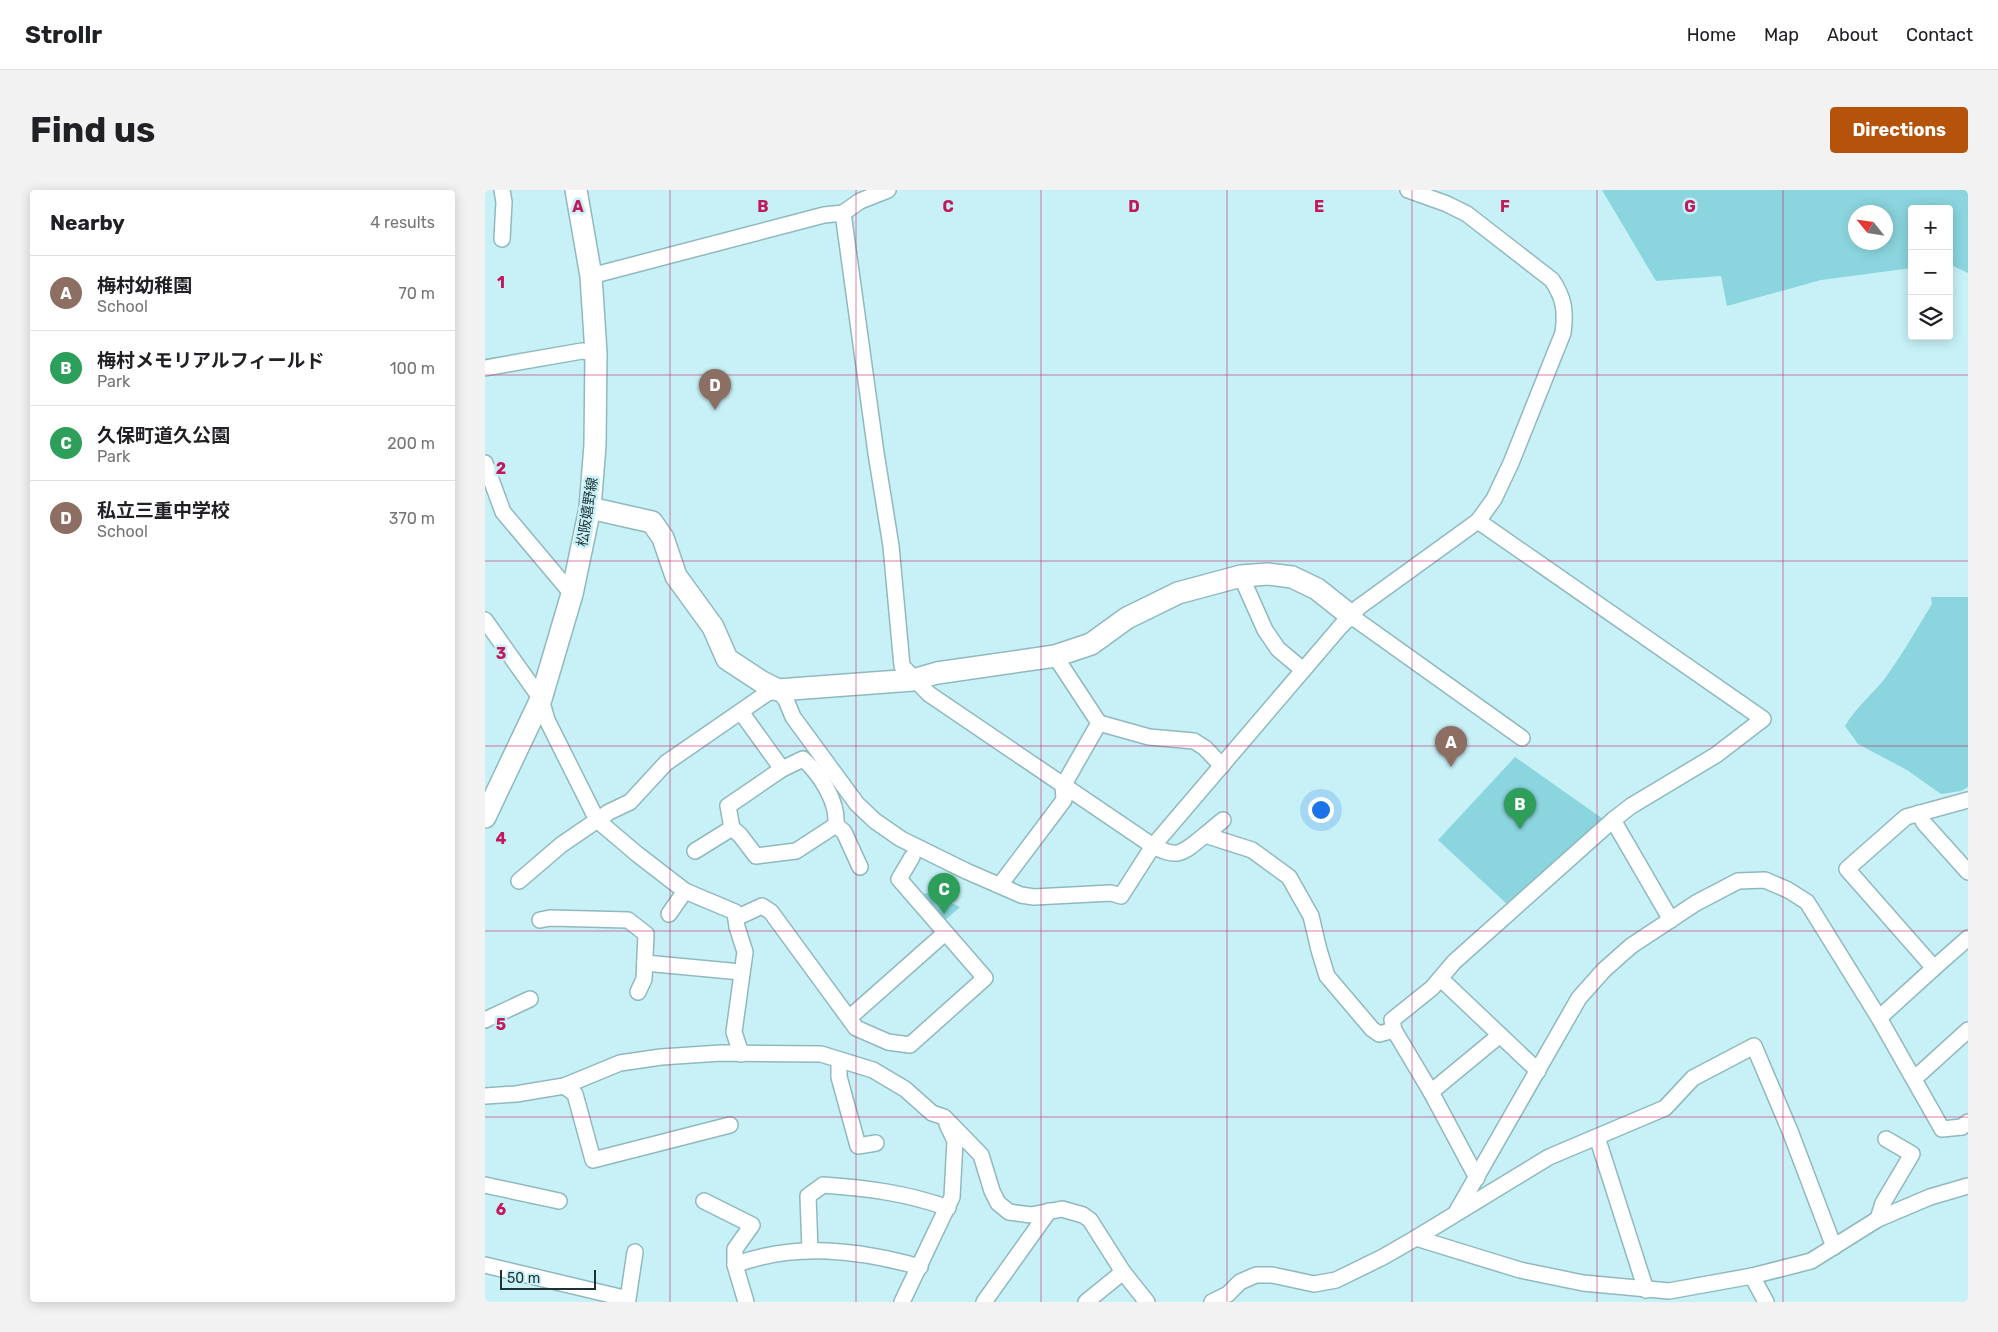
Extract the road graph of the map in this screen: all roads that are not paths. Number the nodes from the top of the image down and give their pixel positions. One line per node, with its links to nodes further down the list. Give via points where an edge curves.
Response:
1 (502, 190): 6 (street)
2 (576, 190): 7 (street, 松阪嬉野線)
3 (888, 190): 5 (street, via 860,201)
4 (1408, 190): 12 (street, via 1467,214 1552,280 1561,294 1566,316 1563,332 1511,463 1494,498)
5 (843, 213): 7 (street, via 824,215); 19 (street, via 891,546 902,666)
6 (502, 239)
7 (591, 276): 8 (street, 松阪嬉野線)
8 (596, 353): 9 (street, via 582,351); 11 (street, 松阪嬉野線, via 595,445)
9 (485, 368)
10 (485, 463): 14 (street, via 503,512)
11 (590, 508): 14 (street, 松阪嬉野線); 20 (street, via 652,522 663,538 676,576 713,627 727,659)
12 (1478, 521): 15 (street); 33 (street, via 1763,719 1716,755)
13 (1241, 576): 15 (street, via 1292,576 1317,589); 17 (street, via 1178,593 1127,618 1091,644); 18 (street, via 1265,630 1278,649)
14 (572, 594): 21 (street, 松阪嬉野線)
15 (1351, 616): 18 (street); 24 (street)
16 (485, 620): 21 (street)
17 (1055, 656): 19 (street, via 937,673); 23 (street)
18 (1303, 670): 25 (street)
19 (913, 680): 20 (street); 27 (street)
20 (778, 690): 22 (street, via 766,694); 43 (street, via 831,771 875,821 901,839)
21 (541, 699): 30 (street, 松阪嬉野線); 31 (street, via 547,720)
22 (741, 712): 26 (street); 31 (street, via 665,763 630,802)
23 (1099, 723): 25 (street, via 1149,738 1194,741); 27 (street)
24 (1522, 738)
25 (1222, 766): 37 (street)
26 (782, 768): 34 (street, via 803,760 813,768 823,781); 35 (street, via 728,806)
27 (1063, 786): 37 (street); 43 (street, via 1063,800)
28 (1968, 800): 29 (street)
29 (1919, 813): 41 (street); 52 (street, via 1906,817 1847,869)
30 (485, 817)
31 (597, 820): 42 (street); 44 (street)
32 (1223, 820): 36 (street)
33 (1613, 820): 48 (street); 54 (street, via 1454,962)
34 (836, 825): 35 (street, via 796,851 756,856); 40 (street, via 844,832)
35 (732, 828): 38 (street)
36 (1205, 835): 37 (street, via 1182,853 1168,854); 60 (street, via 1252,850 1289,877 1311,916 1327,976 1372,1029 1379,1034)
37 (1153, 846): 43 (street, via 1121,896 1111,893 1034,897)
38 (695, 851)
39 (912, 857): 49 (street, via 899,879)
40 (860, 867)
41 (1968, 872)
42 (519, 881)
43 (1000, 885)
44 (685, 891): 45 (street); 46 (street, via 735,912)
45 (669, 914)
46 (736, 918): 53 (street, via 745,952); 57 (street, via 762,906 771,912)
47 (540, 920): 51 (street, via 628,920 646,934)
48 (1671, 920): 58 (street, via 1738,882 1765,880 1788,890 1807,902); 65 (street, via 1631,946 1579,998)
49 (945, 932): 57 (street); 57 (street, via 985,978 910,1044 888,1042 856,1028)
50 (1968, 938): 52 (street)
51 (645, 963): 53 (street); 55 (street, via 644,979)
52 (1934, 968): 58 (street)
53 (741, 972): 63 (street, via 734,1032)
54 (1441, 979): 60 (street, via 1392,1020); 62 (street)
55 (638, 992)
56 (530, 999): 59 (street)
57 (849, 1018)
58 (1879, 1018): 66 (street)
59 (485, 1020)
60 (1393, 1030): 68 (street)
61 (1968, 1030): 66 (street)
62 (1500, 1035): 65 (street); 68 (street)
63 (741, 1054): 64 (street, via 821,1054); 67 (street, via 661,1057 620,1063)
64 (839, 1060): 70 (street, via 873,1070 905,1089 933,1113); 75 (street, via 839,1077 858,1146)
65 (1538, 1071): 76 (street)
66 (1914, 1079): 71 (street, via 1943,1129 1962,1127)
67 (564, 1086): 69 (street); 72 (street, via 575,1094 593,1160)
68 (1431, 1092): 76 (street)
69 (485, 1096)
70 (944, 1117): 81 (street, via 955,1141 952,1197); 82 (street, via 981,1155 992,1191 1003,1208 1031,1215)
71 (1968, 1122)
72 (730, 1125)
73 (1597, 1137): 83 (street, via 1549,1157); 86 (street, via 1665,1108 1693,1078 1755,1046); 94 (street)
74 (1887, 1140): 84 (street, via 1911,1154 1883,1203)
75 (875, 1143)
76 (1477, 1178): 83 (street)
77 (485, 1185): 79 (street)
78 (1968, 1186): 84 (street, via 1930,1197)
79 (559, 1201)
80 (704, 1201): 90 (street, via 752,1225 735,1250)
81 (948, 1208): 87 (street, via 871,1188 823,1185 808,1196); 91 (street)
82 (1049, 1211): 92 (street, via 1062,1209 1090,1220); 98 (street)
83 (1456, 1213): 85 (street)
84 (1878, 1219): 86 (street)
85 (1416, 1238): 94 (street, via 1520,1270 1583,1283); 101 (street, via 1335,1280 1314,1284 1256,1275)
86 (1834, 1247): 93 (street, via 1811,1261)
87 (810, 1250): 90 (street, via 769,1255); 91 (street, via 860,1253)
88 (635, 1252): 89 (street, via 628,1299)
89 (485, 1265)
90 (735, 1265): 96 (street)
91 (920, 1268): 97 (street)
92 (1123, 1272): 99 (street); 100 (street)
93 (1752, 1276): 95 (street); 102 (street)
94 (1645, 1290): 95 (street, via 1669,1291)
95 (1685, 1296)
96 (746, 1302)
97 (902, 1302)
98 (984, 1302)
99 (1087, 1302)
100 (1147, 1302)
101 (1212, 1302)
102 (1766, 1302)

